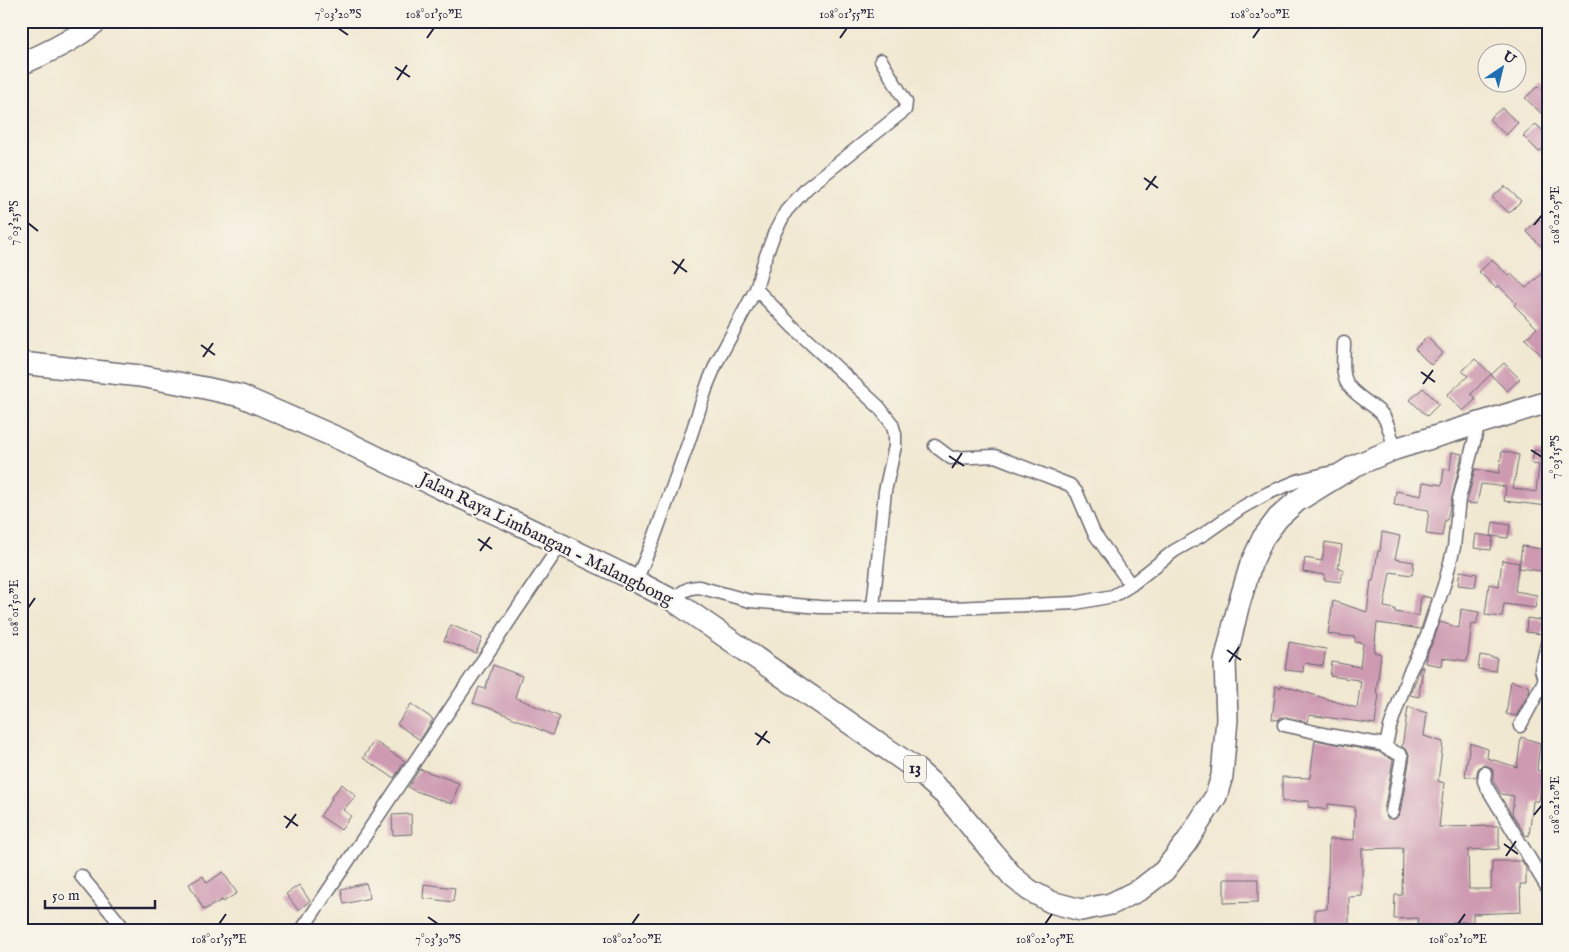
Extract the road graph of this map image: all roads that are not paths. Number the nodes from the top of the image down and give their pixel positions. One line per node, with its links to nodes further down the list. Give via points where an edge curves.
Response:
1 (97, 21): 3 (highway, via 68,41)
2 (881, 60): 4 (street, via 906,102 905,110 796,199 774,234)
3 (21, 64)
4 (756, 289): 13 (street, via 716,362); 16 (street, via 879,407 892,424 895,446 885,491)
5 (1344, 343): 10 (street, via 1345,380 1352,390 1381,413)
6 (21, 363): 12 (highway, Jalan Raya Limbangan - Malangbong / 13, via 140,376 241,396 340,439)
7 (1548, 402): 8 (highway, Jalan Raya Limbangan - Malangbong / 13)
8 (1479, 423): 10 (highway, Jalan Raya Limbangan - Malangbong / 13); 22 (street, via 1459,498 1454,547 1445,582 1427,636 1409,673)
9 (934, 446): 14 (street, via 951,458 995,456 1070,485 1077,493 1094,533)
10 (1395, 449): 11 (highway, Jalan Raya Limbangan - Malangbong / 13)
11 (1354, 466): 14 (street, via 1300,480 1268,493 1174,551); 15 (highway, Jalan Raya Limbangan - Malangbong / 13, via 1297,501 1278,518 1251,564 1225,662 1227,719 1222,776 1216,796 1164,871 1141,889 1111,904 1081,910 1051,902 1029,890 1013,877 946,795 916,769)
12 (561, 544): 13 (highway, Jalan Raya Limbangan - Malangbong / 13); 28 (street)
13 (636, 582): 15 (highway, Jalan Raya Limbangan - Malangbong / 13)
14 (1131, 585): 16 (street, via 1113,596 1076,603 962,608)
15 (674, 601): 16 (street, via 684,590 699,587 750,601 820,607)
16 (873, 607)
17 (1548, 640): 18 (street, via 1541,669)
18 (1544, 681): 19 (street); 21 (street)
19 (1548, 694)
20 (1284, 726): 22 (street)
21 (1520, 726)
22 (1386, 745): 24 (street, via 1386,748 1402,755)
23 (1485, 774): 26 (street, via 1486,786)
24 (1392, 812)
25 (81, 876): 27 (street)
26 (1548, 889)
27 (126, 931)
28 (301, 931)

